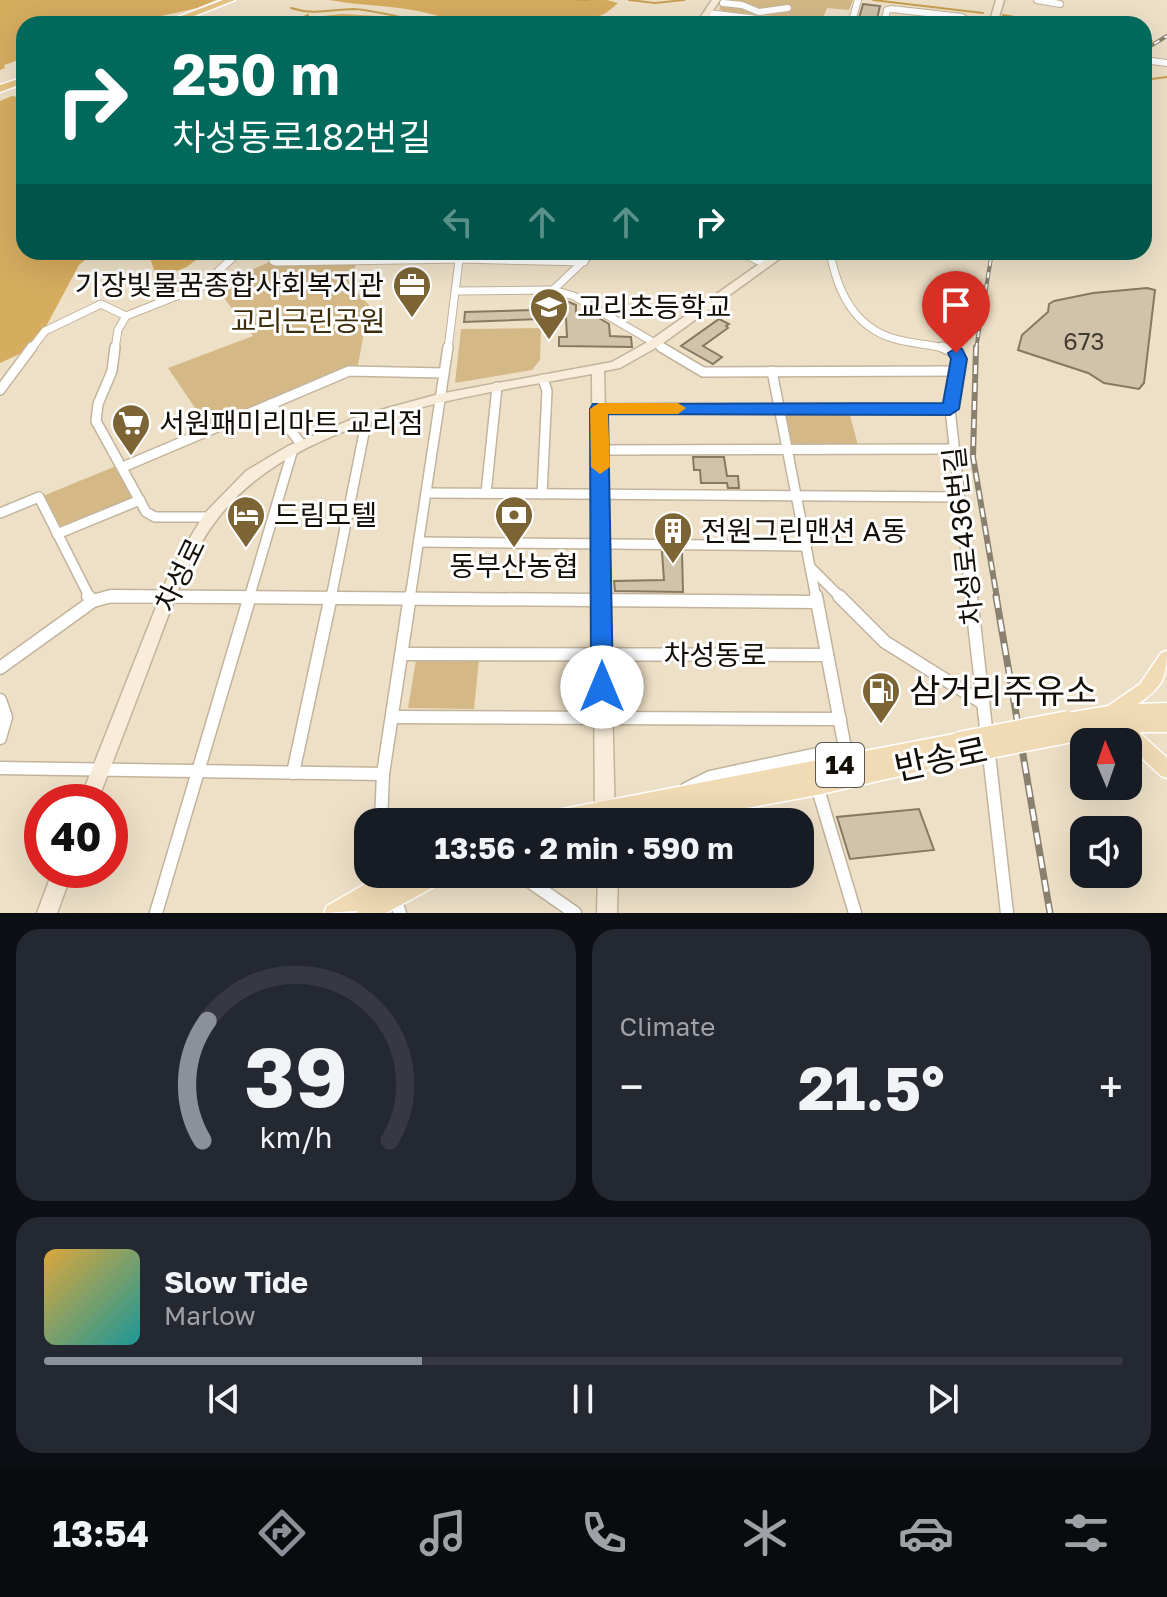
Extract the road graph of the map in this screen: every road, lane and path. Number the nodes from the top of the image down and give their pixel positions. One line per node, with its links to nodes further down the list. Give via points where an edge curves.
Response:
1 (231, 0): 8 (highway)
2 (243, 0): 9 (highway)
3 (1037, 0): 4 (street, via 1060,3)
4 (1047, 0)
5 (718, 1): 6 (street, via 756,14); 7 (main road)
6 (788, 8)
7 (708, 13): 10 (main road); 11 (street)
8 (187, 16)
9 (200, 16)
10 (706, 16)
11 (733, 16)
12 (886, 16): 13 (street, via 892,9)
13 (953, 16)
14 (230, 260): 26 (street, via 202,286)
15 (273, 260): 16 (street)
16 (338, 260)
17 (461, 260): 25 (street)
18 (543, 260): 22 (street)
19 (757, 260): 23 (street)
20 (771, 260): 23 (main road, 차성로)
21 (831, 260): 30 (street, via 844,303 892,338 956,353)
22 (584, 262): 24 (street)
23 (765, 264): 27 (main road, 차성로)
24 (553, 290): 25 (street); 27 (street, via 591,304)
25 (457, 291): 31 (street)
26 (126, 316): 34 (street, via 101,304 45,331); 45 (street, via 120,323 112,377 95,413)
27 (655, 343): 28 (main road, 차성로); 29 (street, via 703,372)
28 (598, 369): 32 (main road, 차성로); 38 (main road)
29 (772, 371): 30 (street); 37 (street)
30 (956, 371): 39 (street, 차성로436번길)
31 (443, 373): 35 (street); 36 (street, via 349,371)
32 (543, 379): 33 (main road, 차성로); 48 (street, via 547,391)
33 (497, 387): 35 (main road, 차성로); 47 (street)
34 (0, 390)
35 (439, 398): 40 (main road, 차성로); 46 (street)
36 (271, 404): 41 (street); 45 (street)
37 (779, 408): 38 (street); 39 (street); 42 (street)
38 (599, 409): 44 (main road)
39 (950, 409): 43 (street, 차성로436번길)
40 (367, 418): 41 (main road, 차성로); 62 (street)
41 (297, 446): 54 (main road, 차성로, via 251,475); 61 (street)
42 (787, 448): 43 (street); 44 (street); 50 (street)
43 (954, 449): 51 (street, 차성로436번길)
44 (600, 450): 49 (main road)
45 (123, 467): 52 (street)
46 (427, 493): 47 (street); 56 (street)
47 (486, 493): 48 (street)
48 (542, 494): 49 (street)
49 (600, 494): 50 (street); 57 (main road)
50 (796, 496): 51 (street); 58 (street)
51 (959, 497): 73 (street, 차성로436번길)
52 (140, 500): 54 (street, via 155,517); 55 (street)
53 (0, 513): 55 (street, via 39,497)
54 (210, 517): 60 (main road, 차성로)
55 (57, 534): 65 (street)
56 (419, 542): 57 (street); 63 (street)
57 (601, 543): 58 (street); 64 (main road)
58 (806, 546): 59 (street)
59 (810, 567): 66 (street); 73 (street, via 885,642)
60 (168, 596): 61 (street, 차성동로); 65 (street, 차성동로); 82 (main road, 차성로)
61 (249, 596): 62 (street, 차성동로); 84 (street)
62 (331, 597): 63 (street, 차성동로); 85 (street)
63 (410, 597): 64 (street, 차성동로); 67 (street)
64 (602, 600): 66 (street, 차성동로); 68 (main road)
65 (93, 601): 71 (street)
66 (817, 602): 69 (street)
67 (402, 654): 68 (street, 차성동로); 75 (street)
68 (602, 655): 69 (street, 차성동로); 76 (main road)
69 (827, 655): 77 (street)
70 (1167, 658): 78 (main road, via 1146,689)
71 (0, 668)
72 (0, 700): 80 (street, via 6,717)
73 (981, 702): 105 (street, 차성로436번길)
74 (1167, 711): 78 (main road, 반송로 / 14)
75 (392, 717): 76 (street); 86 (street)
76 (603, 718): 77 (street); 91 (main road)
77 (840, 719): 89 (street, via 845,748 710,777)
78 (1110, 720): 79 (main road, 반송로 / 14); 83 (main road); 87 (main road, 반송로 / 14, bridge)
79 (1167, 724)
80 (0, 738)
81 (0, 768): 82 (street)
82 (100, 770): 84 (street); 88 (main road, 차성로)
83 (1167, 770)
84 (198, 771): 85 (street); 99 (street)
85 (293, 773): 86 (street)
86 (383, 774): 90 (street)
87 (814, 778): 89 (main road, 반송로 / 14); 93 (main road, 반송로 / 14); 104 (street)
88 (95, 784)
89 (683, 795): 92 (main road, 반송로 / 14)
90 (382, 808)
91 (605, 808)
92 (635, 808)
93 (698, 808)
94 (56, 888): 98 (main road)
95 (394, 888): 100 (main road); 101 (main road)
96 (539, 888): 102 (street)
97 (608, 888): 103 (main road)
98 (47, 913)
99 (156, 913)
100 (334, 913)
101 (366, 913)
102 (575, 913)
103 (607, 913)
104 (855, 913)
105 (1007, 913)

